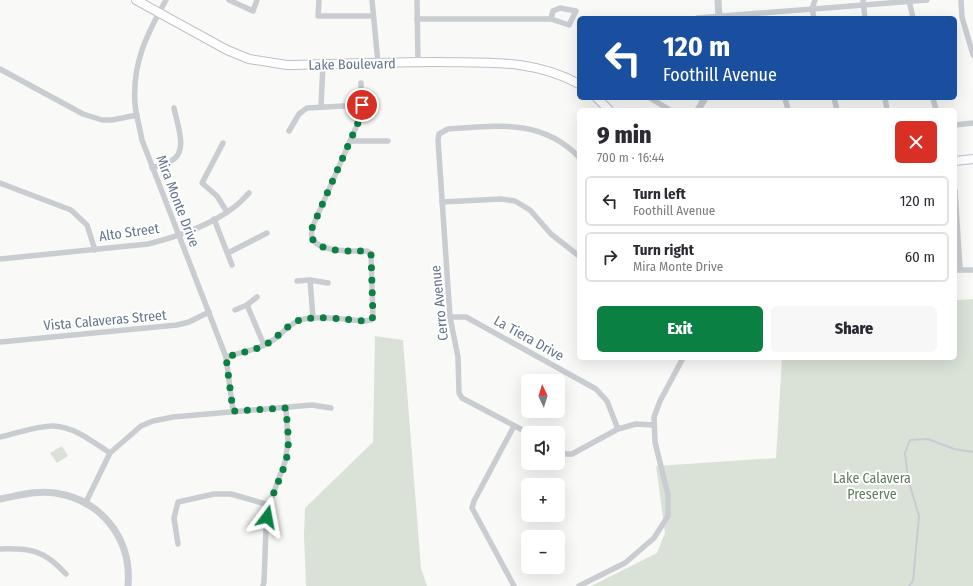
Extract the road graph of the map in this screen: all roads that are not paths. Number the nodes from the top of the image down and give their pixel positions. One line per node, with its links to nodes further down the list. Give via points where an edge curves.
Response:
1 (136, 0): 15 (main road, Lake Boulevard)
2 (166, 0): 15 (street, Mira Monte Drive)
3 (229, 0): 4 (street, via 253,11)
4 (257, 0)
5 (319, 0): 16 (street, via 318,16)
6 (372, 0): 16 (street)
7 (417, 0): 22 (street)
8 (718, 0): 17 (street)
9 (815, 0): 14 (street)
10 (927, 0): 12 (street)
11 (961, 0): 24 (street, via 962,17)
12 (909, 1): 13 (street); 21 (street)
13 (863, 3): 14 (street); 20 (street)
14 (812, 9): 18 (street); 19 (street)
15 (159, 13): 27 (main road, Lake Boulevard, via 249,59 287,65); 38 (street, Mira Monte Drive, via 142,45 137,64)
16 (373, 16): 26 (street)
17 (719, 16)
18 (731, 16)
19 (814, 16)
20 (866, 16)
21 (913, 16)
22 (418, 19): 23 (street); 25 (street)
23 (551, 19)
24 (973, 54)
25 (418, 62): 26 (main road, Lake Boulevard); 30 (main road, Lake Boulevard, via 520,64 551,71)
26 (378, 63): 27 (main road, Lake Boulevard)
27 (323, 64): 34 (street)
28 (0, 68): 38 (street, via 83,114 102,120)
29 (361, 83): 33 (street)
30 (577, 83)
31 (599, 100): 36 (main road)
32 (653, 100): 37 (street)
33 (362, 105): 34 (street); 42 (street, via 361,116)
34 (321, 107): 41 (street, via 307,108 299,114)
35 (174, 108): 48 (street, via 182,147 172,161)
36 (607, 108)
37 (667, 108)
38 (137, 115): 48 (street, Mira Monte Drive)
39 (973, 123): 40 (street)
40 (957, 125)
41 (289, 132)
42 (350, 141): 43 (street); 72 (street, via 312,228 312,238 316,243 331,250 371,254 373,317 365,321)
43 (388, 141)
44 (223, 143): 52 (street, via 202,183 217,196)
45 (577, 155): 51 (street, Cerro Avenue, via 562,142 540,130 509,126 448,129 440,134 438,140)
46 (973, 159): 47 (main road)
47 (957, 161)
48 (152, 168): 55 (street, Mira Monte Drive)
49 (0, 183): 57 (street, via 71,210 86,225)
50 (249, 193): 52 (street, Alto Street)
51 (442, 202): 59 (street, via 501,199 515,201 530,210 551,234); 71 (street, Cerro Avenue)
52 (227, 212): 53 (street, Alto Street)
53 (214, 219): 55 (street, Alto Street); 58 (street)
54 (267, 233): 58 (street)
55 (178, 234): 57 (street, Alto Street, via 148,244); 70 (street, Mira Monte Drive)
56 (957, 243): 62 (street)
57 (95, 250): 60 (street, Alto Street)
58 (228, 253): 61 (street)
59 (577, 254)
60 (0, 259)
61 (232, 265)
62 (958, 269): 63 (street)
63 (973, 270)
64 (310, 280): 65 (street); 66 (street); 72 (street)
65 (297, 281)
66 (328, 283)
67 (257, 297): 68 (street)
68 (247, 304): 69 (street); 74 (street)
69 (235, 310)
70 (209, 312): 73 (street, Vista Calaveras Street, via 177,325); 75 (street, Mira Monte Drive)
71 (450, 317): 81 (street, Cerro Avenue, via 458,357 459,393 462,398); 82 (street, La Tiera Drive, via 466,317 596,388 607,401)
72 (313, 318): 74 (street, via 293,323)
73 (0, 342)
74 (264, 345): 75 (street)
75 (226, 357): 79 (street, Mira Monte Drive)
76 (682, 360): 80 (street, via 660,402 654,416)
77 (286, 408): 78 (street, via 312,405); 79 (street); 89 (street, via 288,443 285,462)
78 (331, 408)
79 (233, 411): 85 (street, via 153,421 141,426)
80 (654, 425): 82 (street, via 636,424); 96 (street, via 655,442 668,495 668,516 654,538 624,563)
81 (514, 426): 83 (street, Cerro Avenue); 95 (street, via 472,508)
82 (618, 428): 86 (street, via 572,454)
83 (521, 430)
84 (0, 438): 85 (street, via 53,426 84,435)
85 (110, 452): 88 (street)
86 (565, 454)
87 (0, 499): 88 (street, via 36,492 55,493)
88 (85, 504): 93 (street, via 101,513 120,538 129,572)
89 (269, 505): 90 (street, via 231,494 214,494 178,502 174,518); 94 (street)
90 (178, 544)
91 (0, 548): 92 (street, via 23,548 44,554)
92 (66, 574)
93 (128, 586)
94 (262, 586)
95 (514, 586)
96 (579, 586)

